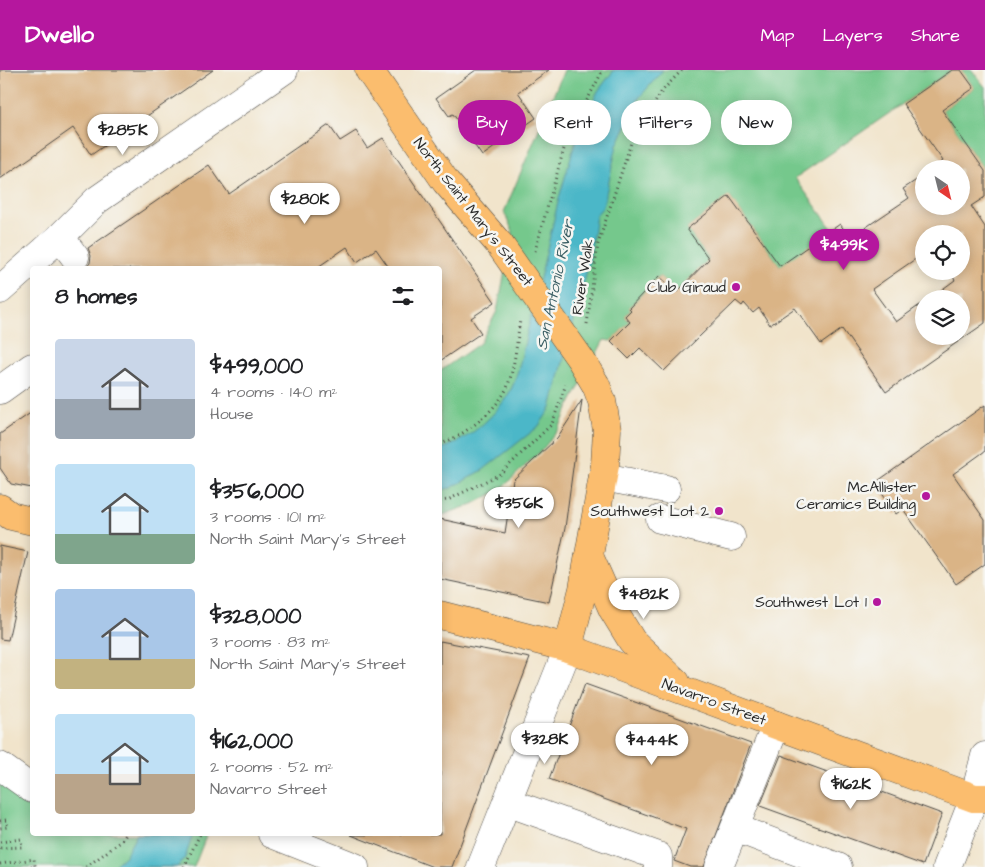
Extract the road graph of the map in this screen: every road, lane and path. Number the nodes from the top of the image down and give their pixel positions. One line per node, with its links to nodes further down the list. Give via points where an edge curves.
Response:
1 (284, 70): 4 (street, via 97,200 68,247)
2 (369, 70): 11 (main road, North Saint Mary's Street, bridge, via 446,182 500,245 596,385 607,430)
3 (682, 70): 7 (path, River Walk, via 662,91 632,143 598,244 590,317)
4 (38, 266)
5 (30, 271): 6 (street)
6 (0, 290)
7 (586, 326)
8 (30, 368): 10 (street)
9 (568, 379): 13 (path, via 552,424 500,474)
10 (1, 386)
11 (603, 477): 12 (street); 18 (main road, North Saint Mary's Street)
12 (666, 488)
13 (442, 501)
14 (0, 508): 16 (main road, via 11,516)
15 (660, 519): 17 (street)
16 (30, 521)
17 (731, 537)
18 (589, 556): 20 (main road, North Saint Mary's Street); 21 (main road, via 613,610 632,641)
19 (442, 616): 20 (main road, Navarro Street)
20 (568, 648): 21 (main road, Navarro Street); 27 (street, North Saint Mary's Street)
21 (687, 692): 22 (main road, Navarro Street)
22 (776, 725): 26 (main road, Navarro Street); 30 (street)
23 (985, 756): 26 (street)
24 (0, 766): 25 (street)
25 (30, 788)
26 (979, 798): 45 (street)
27 (507, 802): 41 (street, North Saint Mary's Street); 42 (street, via 658,856)
28 (0, 820): 29 (path, via 6,820 8,827)
29 (0, 828)
30 (735, 828): 43 (street); 44 (street)
31 (125, 836): 38 (path, via 122,842)
32 (199, 836): 39 (path)
33 (277, 836): 40 (street)
34 (0, 842): 35 (path, via 20,839 22,847)
35 (0, 848)
36 (0, 864): 37 (path, via 34,859 35,866)
37 (29, 867)
38 (86, 867)
39 (184, 867)
40 (355, 867)
41 (481, 867)
42 (658, 867)
43 (719, 867)
44 (838, 867)
45 (947, 867)

